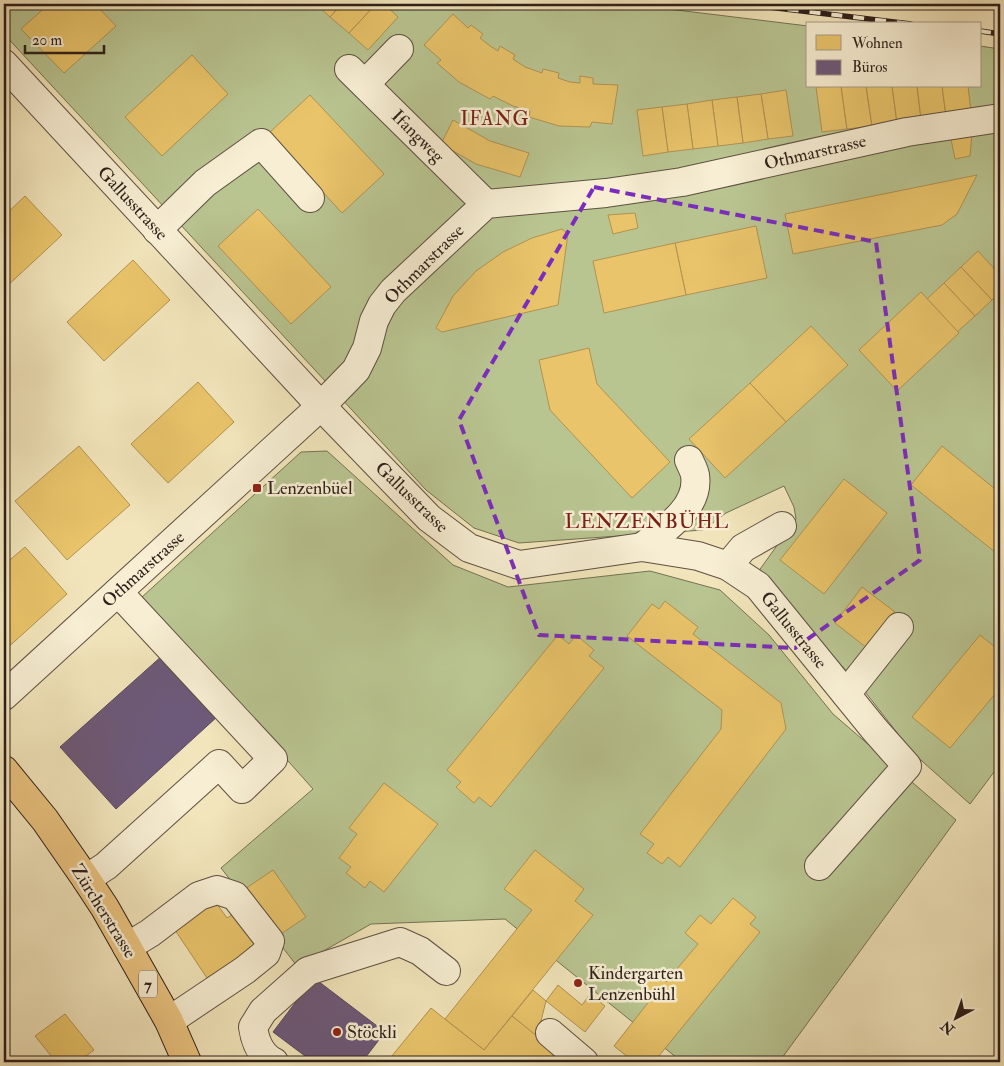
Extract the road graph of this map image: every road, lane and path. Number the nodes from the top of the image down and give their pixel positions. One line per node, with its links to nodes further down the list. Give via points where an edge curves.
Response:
1 (399, 49): 5 (street, Ifangweg, via 357,76)
2 (4, 64): 6 (street, Gallusstrasse)
3 (1000, 118): 5 (street, Othmarstrasse, via 907,132 682,182)
4 (310, 198): 6 (street, via 261,143 205,183)
5 (486, 204): 7 (street, Othmarstrasse, via 382,304 356,370)
6 (157, 230): 7 (street, Gallusstrasse)
7 (321, 406): 10 (street, Gallusstrasse, via 429,518 470,548 519,565); 12 (street, Othmarstrasse)
8 (690, 460): 10 (street, via 696,486 688,507)
9 (782, 526): 11 (street, via 743,548)
10 (642, 547): 11 (street, Gallusstrasse, via 698,556)
11 (728, 566): 14 (street, Gallusstrasse, via 758,586)
12 (118, 592): 15 (street, Othmarstrasse); 18 (street, via 273,759 242,789 219,764 106,866)
13 (899, 627): 14 (street)
14 (846, 694): 17 (street, Gallusstrasse, via 907,766)
15 (4, 696)
16 (4, 770): 18 (main road, Zürcherstrasse / 7, via 45,820)
17 (820, 866)
18 (86, 879): 19 (main road, Zürcherstrasse / 7)
19 (127, 947): 21 (main road, Zürcherstrasse / 7); 21 (street, via 199,896 217,890 235,896 270,941 266,953)
20 (446, 971): 24 (street, via 420,951 400,942 308,971 263,1011 253,1027 255,1041 266,1059)
21 (170, 1021): 23 (main road, Zürcherstrasse / 7)
22 (550, 1033): 25 (street)
23 (187, 1062)
24 (274, 1062)
25 (584, 1062)

